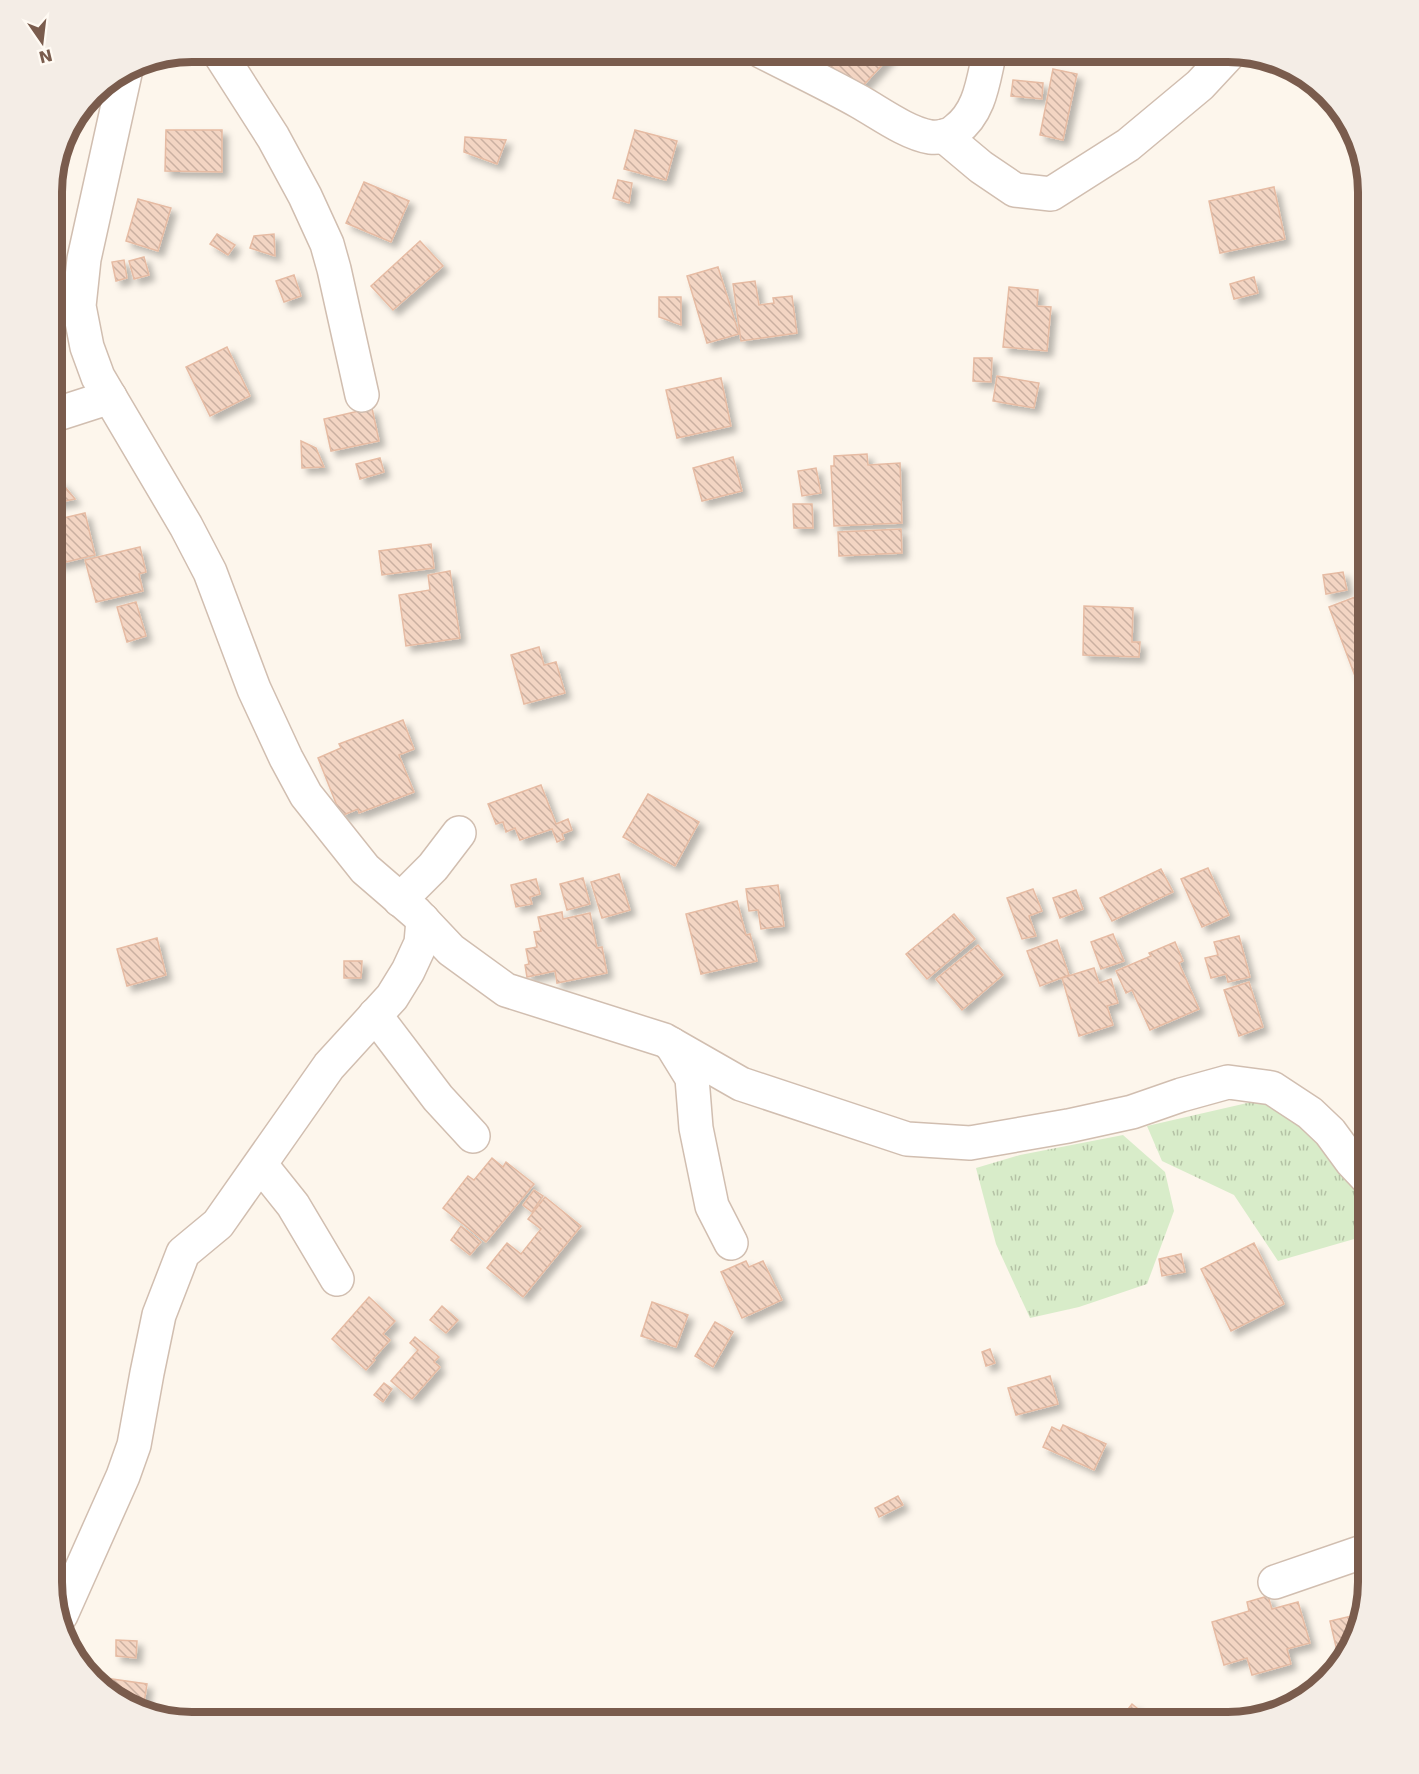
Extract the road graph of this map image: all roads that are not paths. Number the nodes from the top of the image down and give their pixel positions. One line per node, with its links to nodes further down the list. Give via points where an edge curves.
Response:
1 (225, 62): 7 (street, via 273,137 327,244)
2 (783, 62): 6 (street, via 915,133)
3 (987, 62): 6 (street, via 978,102 955,132)
4 (1221, 62): 6 (street, via 1128,145 1051,194 1015,190)
5 (123, 81): 8 (street, via 84,259 79,306 87,348)
6 (944, 136)
7 (362, 396)
8 (110, 397): 9 (street); 11 (street, via 210,572 255,688 306,795 365,869)
9 (62, 412)
10 (459, 833): 11 (street, via 433,867)
11 (411, 910): 12 (street, via 421,943 392,998); 13 (street, via 451,950 506,990)
12 (375, 1016): 14 (street, via 438,1098); 15 (street, via 329,1066)
13 (671, 1044): 16 (street, via 741,1084 908,1139 970,1143 1132,1112 1228,1082 1272,1088 1310,1113); 17 (street, via 692,1078 696,1128 712,1206)
14 (473, 1136)
15 (261, 1165): 18 (street, via 293,1205); 21 (street, via 218,1224 183,1253 159,1315 135,1444)
16 (1358, 1168)
17 (731, 1243)
18 (338, 1279)
19 (1358, 1553): 20 (street)
20 (1275, 1582)
21 (64, 1607)

